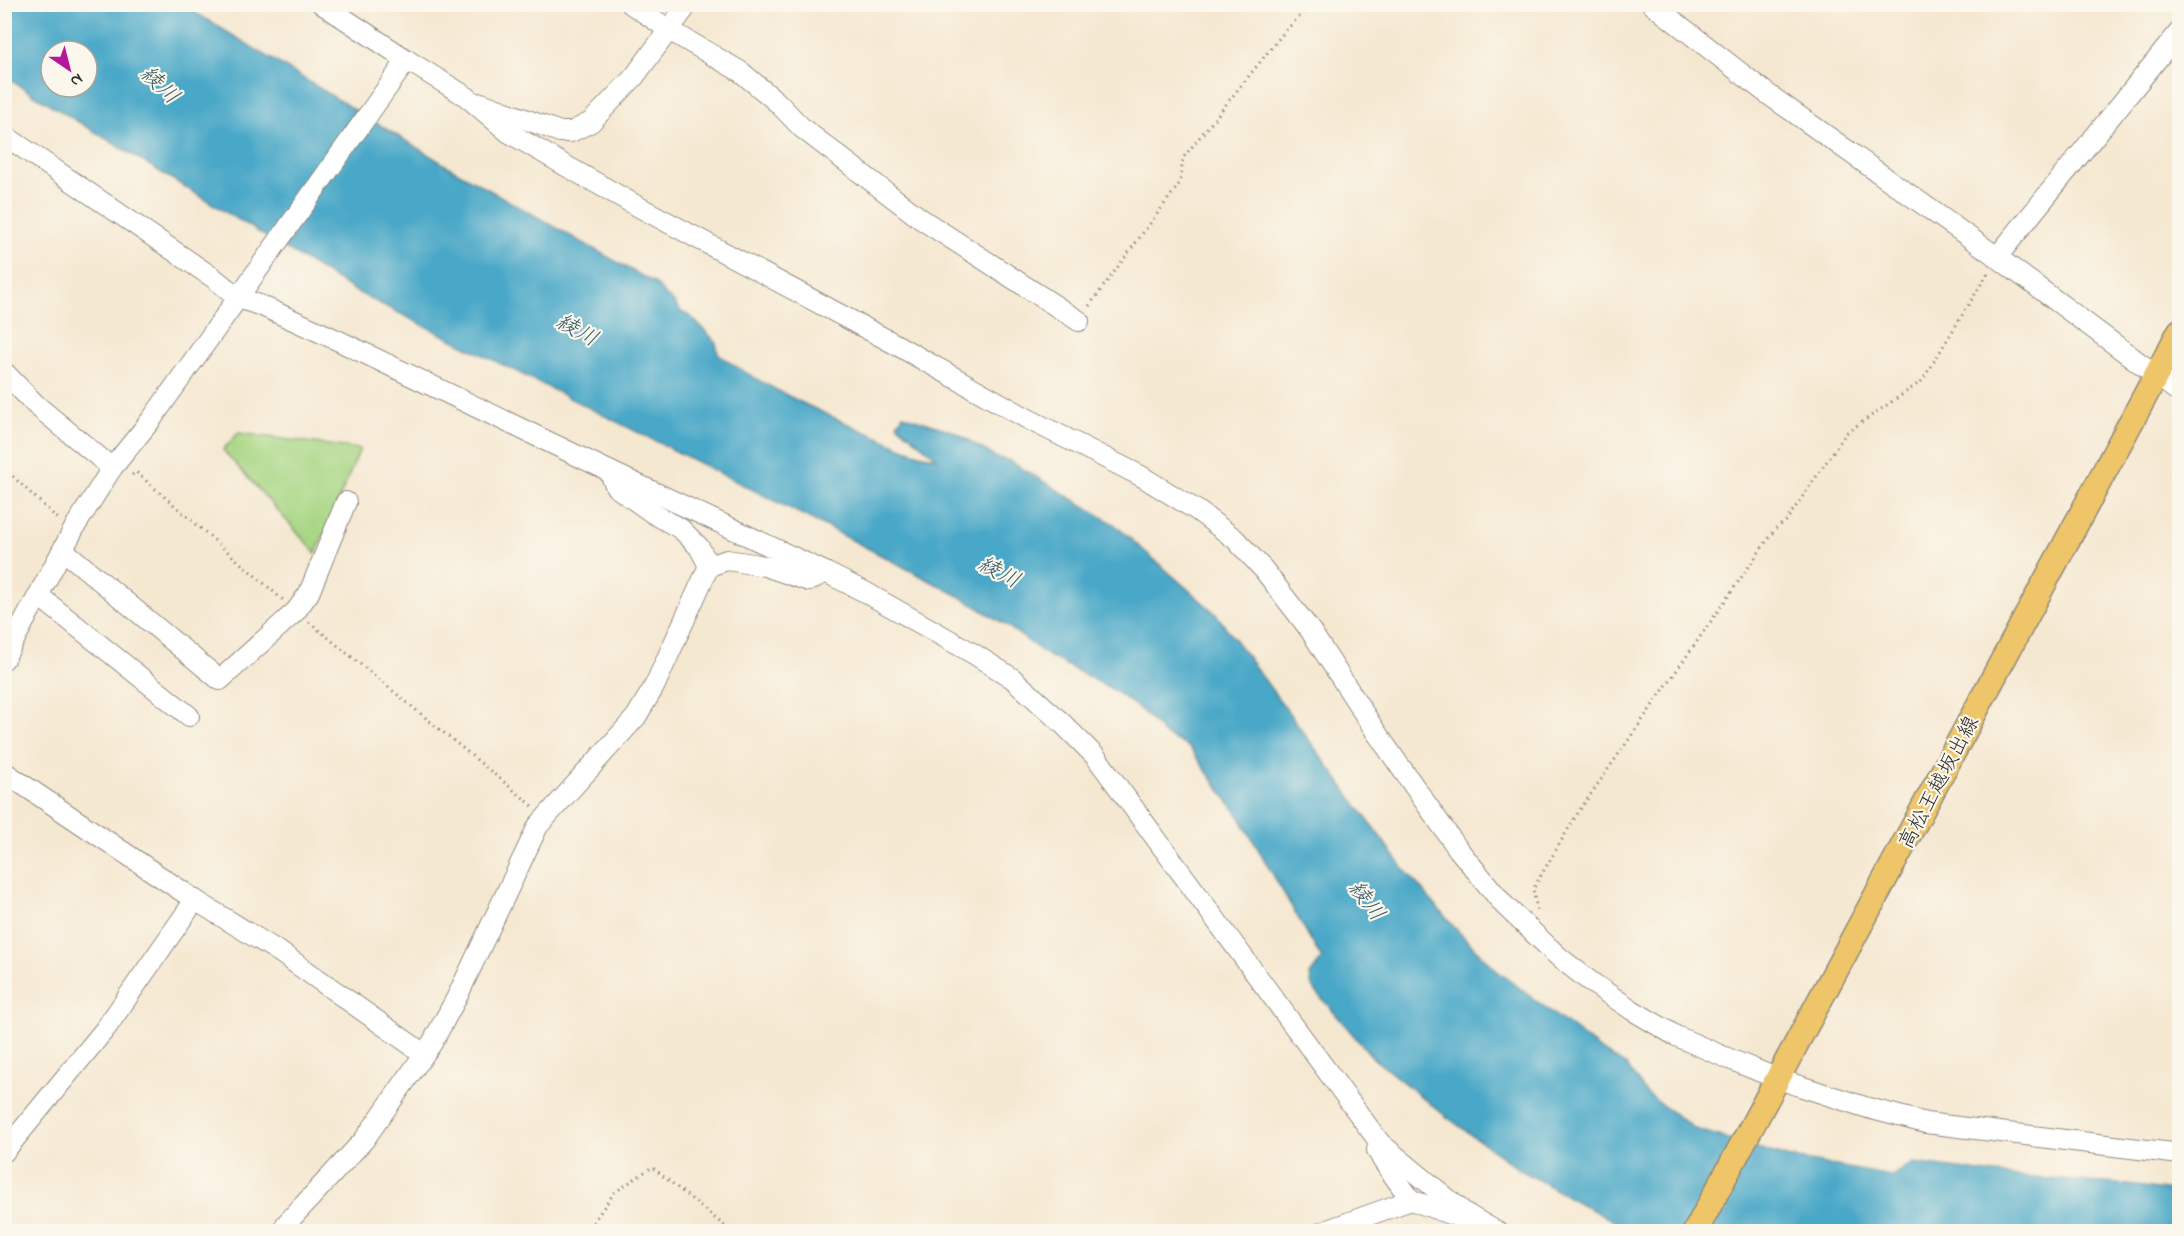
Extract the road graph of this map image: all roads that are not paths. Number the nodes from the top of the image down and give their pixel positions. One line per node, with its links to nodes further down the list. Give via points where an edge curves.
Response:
1 (322, 4): 7 (street)
2 (631, 4): 5 (street)
3 (688, 4): 5 (street)
4 (1652, 4): 10 (street, via 1766,92)
5 (670, 31): 8 (street, via 591,122 572,132 560,132); 12 (street, via 741,72 802,128 921,219)
6 (2180, 31): 10 (street)
7 (404, 64): 8 (street); 11 (street)
8 (467, 97): 29 (street, via 508,132 1028,419 1141,476 1235,539 1310,630 1458,849 1504,905 1591,982 1676,1036)
9 (4, 135): 11 (street, via 214,279)
10 (1997, 256): 15 (street)
11 (243, 292): 17 (street, via 262,306); 18 (street, via 152,420)
12 (1078, 321)
13 (2180, 331): 15 (main road, 高松王越坂出線)
14 (4, 372): 18 (street, via 36,405)
15 (2156, 375): 16 (street); 29 (main road, 高松王越坂出線)
16 (2180, 393)
17 (609, 471): 21 (street, via 616,487 681,529 699,547); 22 (street)
18 (120, 473): 20 (street)
19 (345, 502): 20 (street, via 309,593 296,611 220,680)
20 (68, 541): 23 (street)
21 (709, 566): 22 (street, via 727,560 765,566 809,581); 28 (street, via 654,687 636,717 538,826 457,997)
22 (825, 572): 30 (street, via 1012,678 1096,757)
23 (39, 596): 24 (street); 25 (street)
24 (4, 659)
25 (189, 716)
26 (4, 772): 27 (street)
27 (195, 900): 28 (street, via 281,953); 31 (street, via 106,1028)
28 (424, 1054): 35 (street, via 364,1140 286,1224)
29 (1773, 1089): 32 (street, via 1926,1123); 38 (main road, 高松王越坂出線)
30 (1380, 1143): 33 (street, via 1377,1150); 34 (street)
31 (4, 1152)
32 (2180, 1154)
33 (1411, 1200): 34 (street, via 1458,1217); 36 (street)
34 (1468, 1215): 37 (street)
35 (283, 1232)
36 (1322, 1232)
37 (1497, 1232)
38 (1695, 1232)

